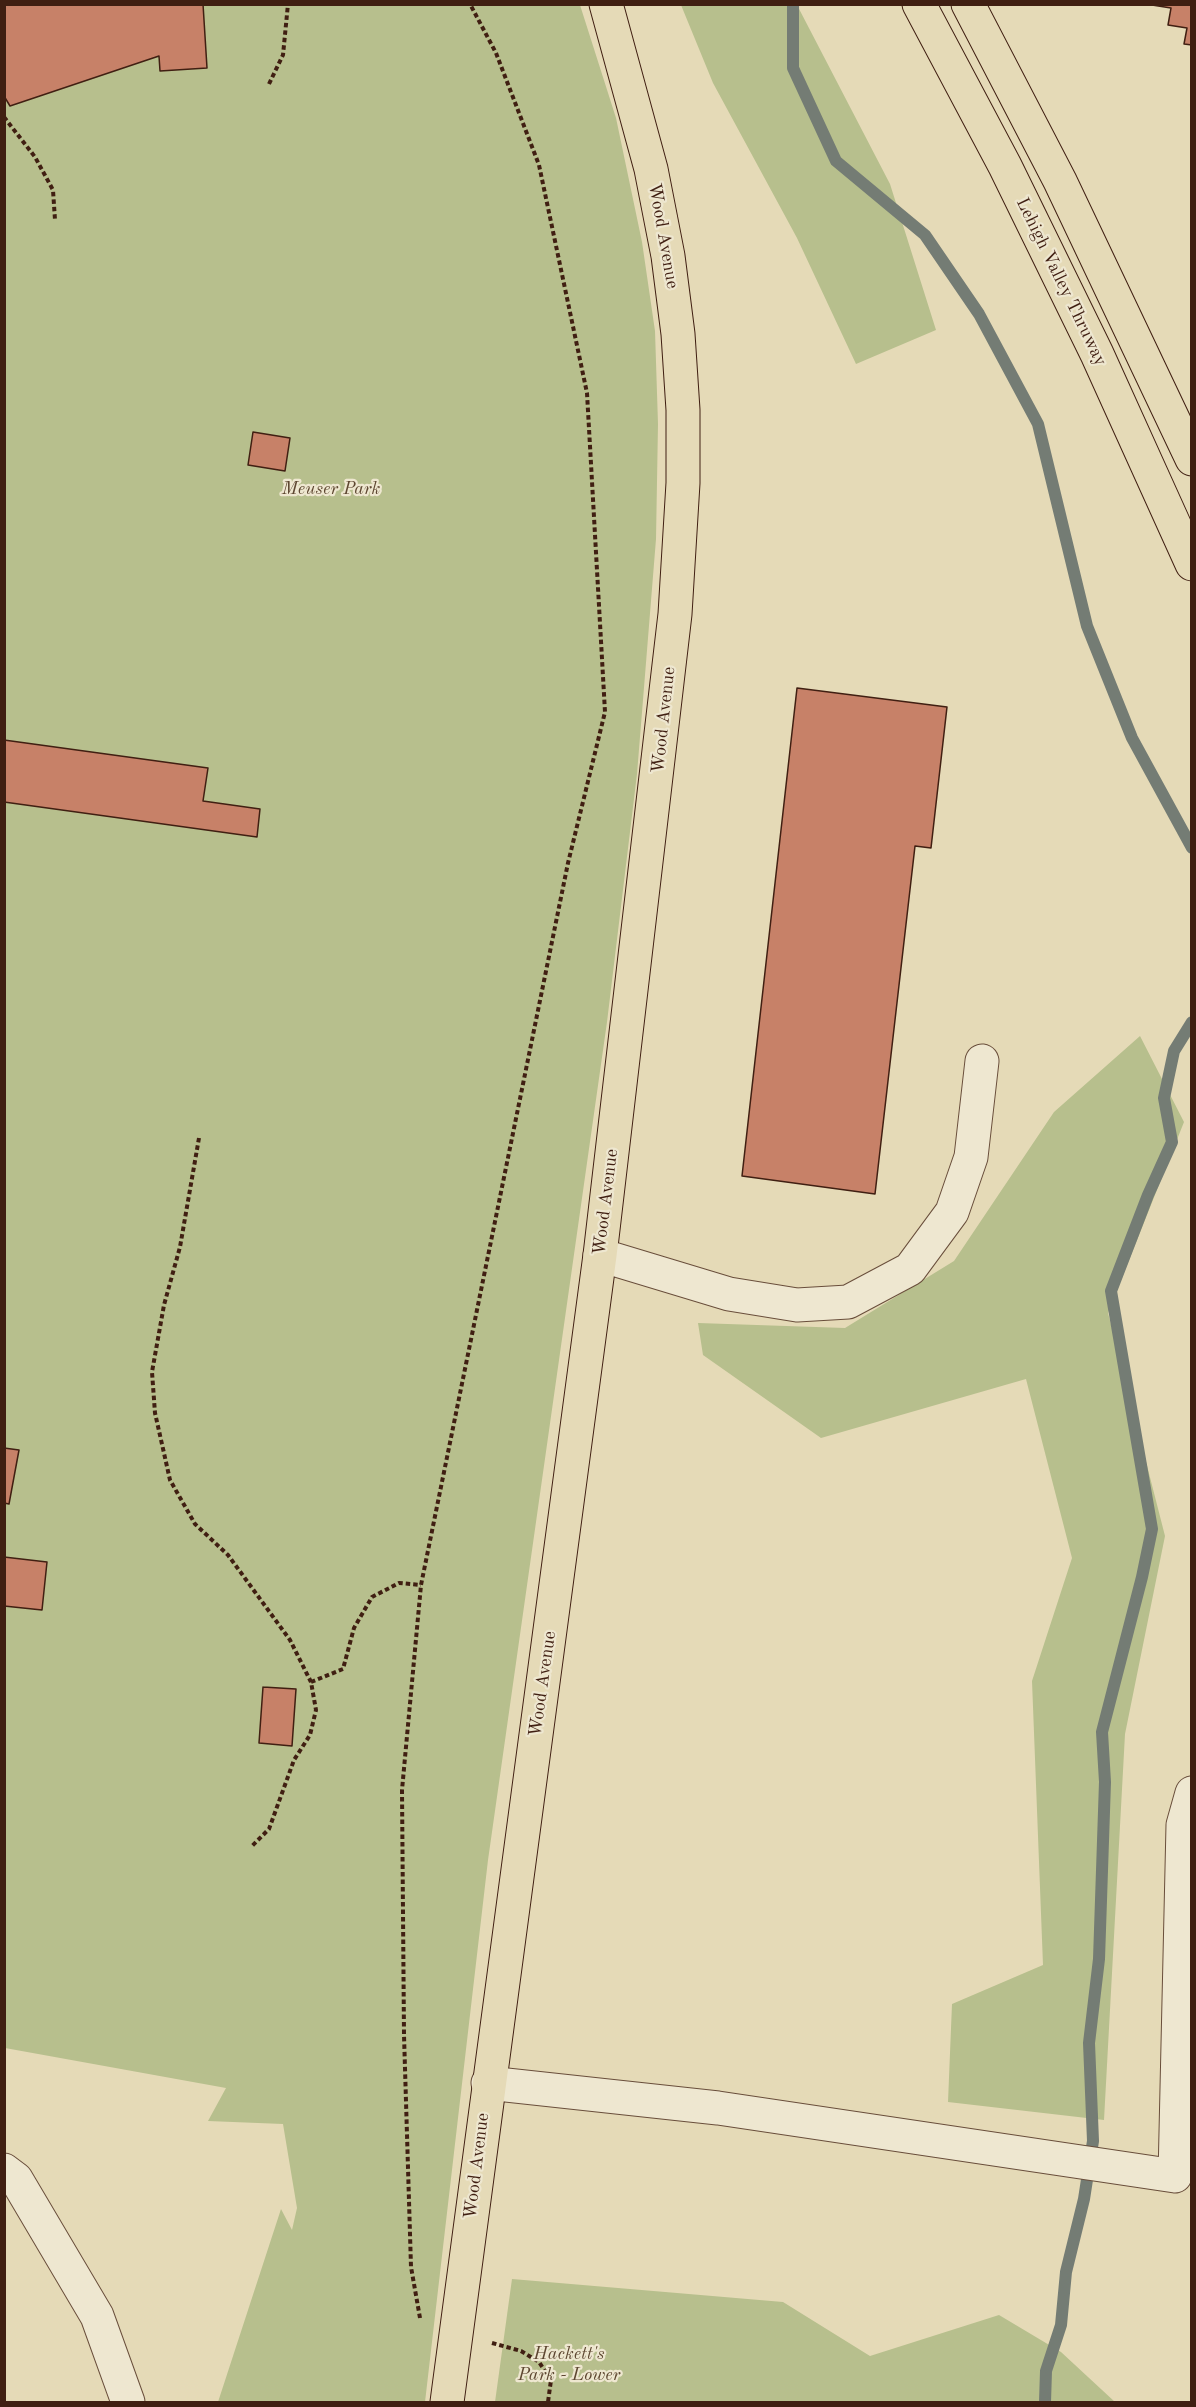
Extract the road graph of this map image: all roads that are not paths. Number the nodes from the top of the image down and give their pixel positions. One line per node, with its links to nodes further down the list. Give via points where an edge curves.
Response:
1 (606, 4): 7 (main road, Wood Avenue, via 651,169 668,256 679,345 683,483 672,648)
2 (919, 4): 5 (main road, Lehigh Valley Thruway, via 1092,343)
3 (968, 4): 4 (main road, via 1060,181)
4 (1191, 459)
5 (1191, 564)
6 (982, 1062): 7 (lane, via 971,1157 952,1212 910,1269 848,1302 797,1305 729,1294)
7 (600, 1256): 9 (main road, Wood Avenue)
8 (1191, 1793): 11 (lane, via 1183,1825)
9 (488, 2083): 11 (lane, via 718,2109 1119,2168); 13 (main road, Wood Avenue)
10 (4, 2170): 12 (lane, via 16,2179 97,2316)
11 (1183, 2182)
12 (128, 2403)
13 (447, 2403)

